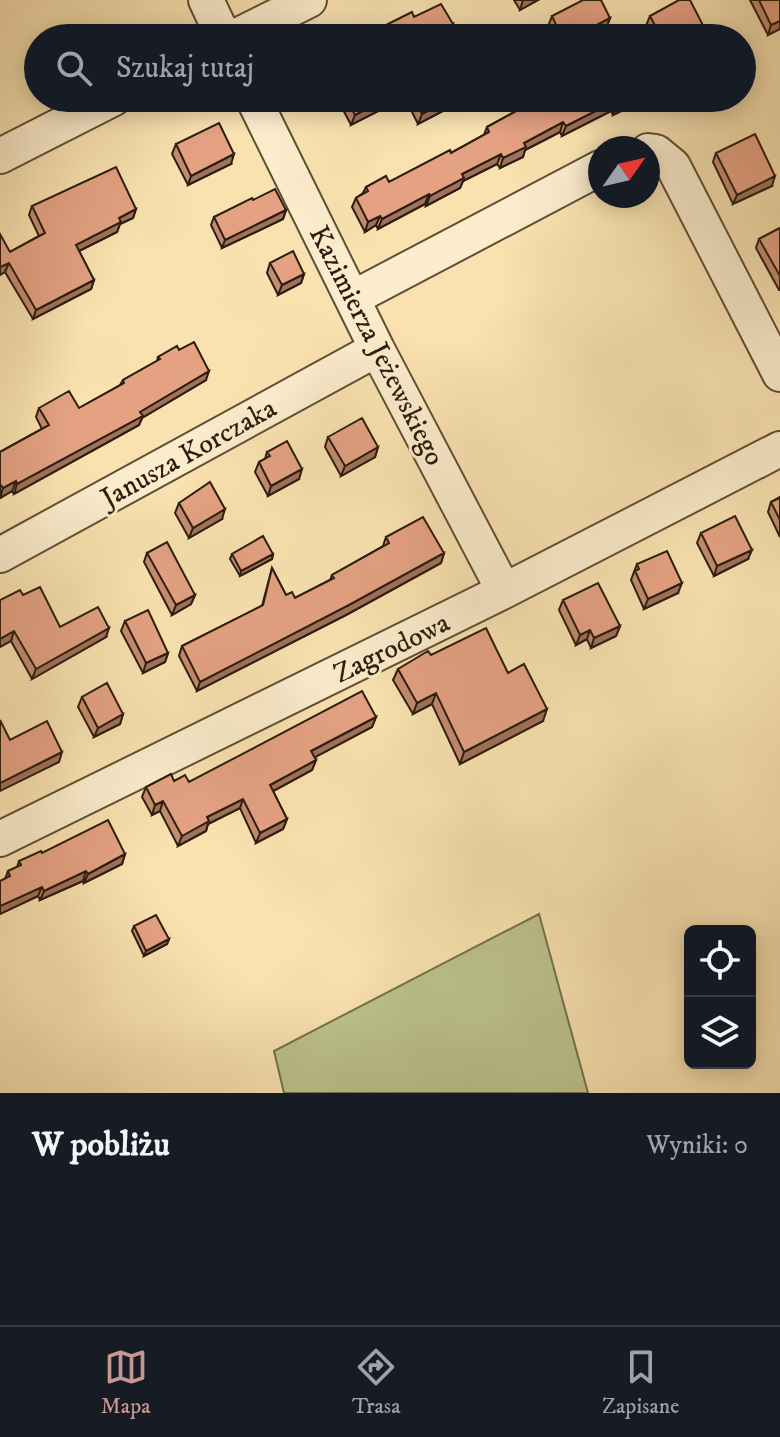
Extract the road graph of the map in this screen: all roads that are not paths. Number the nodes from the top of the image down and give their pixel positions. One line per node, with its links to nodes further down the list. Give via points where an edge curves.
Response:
1 (206, 0): 3 (street)
2 (309, 0): 4 (street)
3 (217, 24)
4 (261, 24)
5 (86, 112): 7 (street)
6 (260, 112): 10 (street, Kazimierza Jeżewskiego)
7 (0, 156)
8 (660, 157): 12 (street, via 673,166)
9 (588, 174): 10 (street)
10 (353, 298): 11 (street, Kazimierza Jeżewskiego)
11 (377, 349): 14 (street, Janusza Korczaka); 15 (street, Kazimierza Jeżewskiego)
12 (780, 374)
13 (780, 449): 15 (street, Zagrodowa)
14 (0, 555)
15 (504, 591): 16 (street, Zagrodowa)
16 (0, 839)

